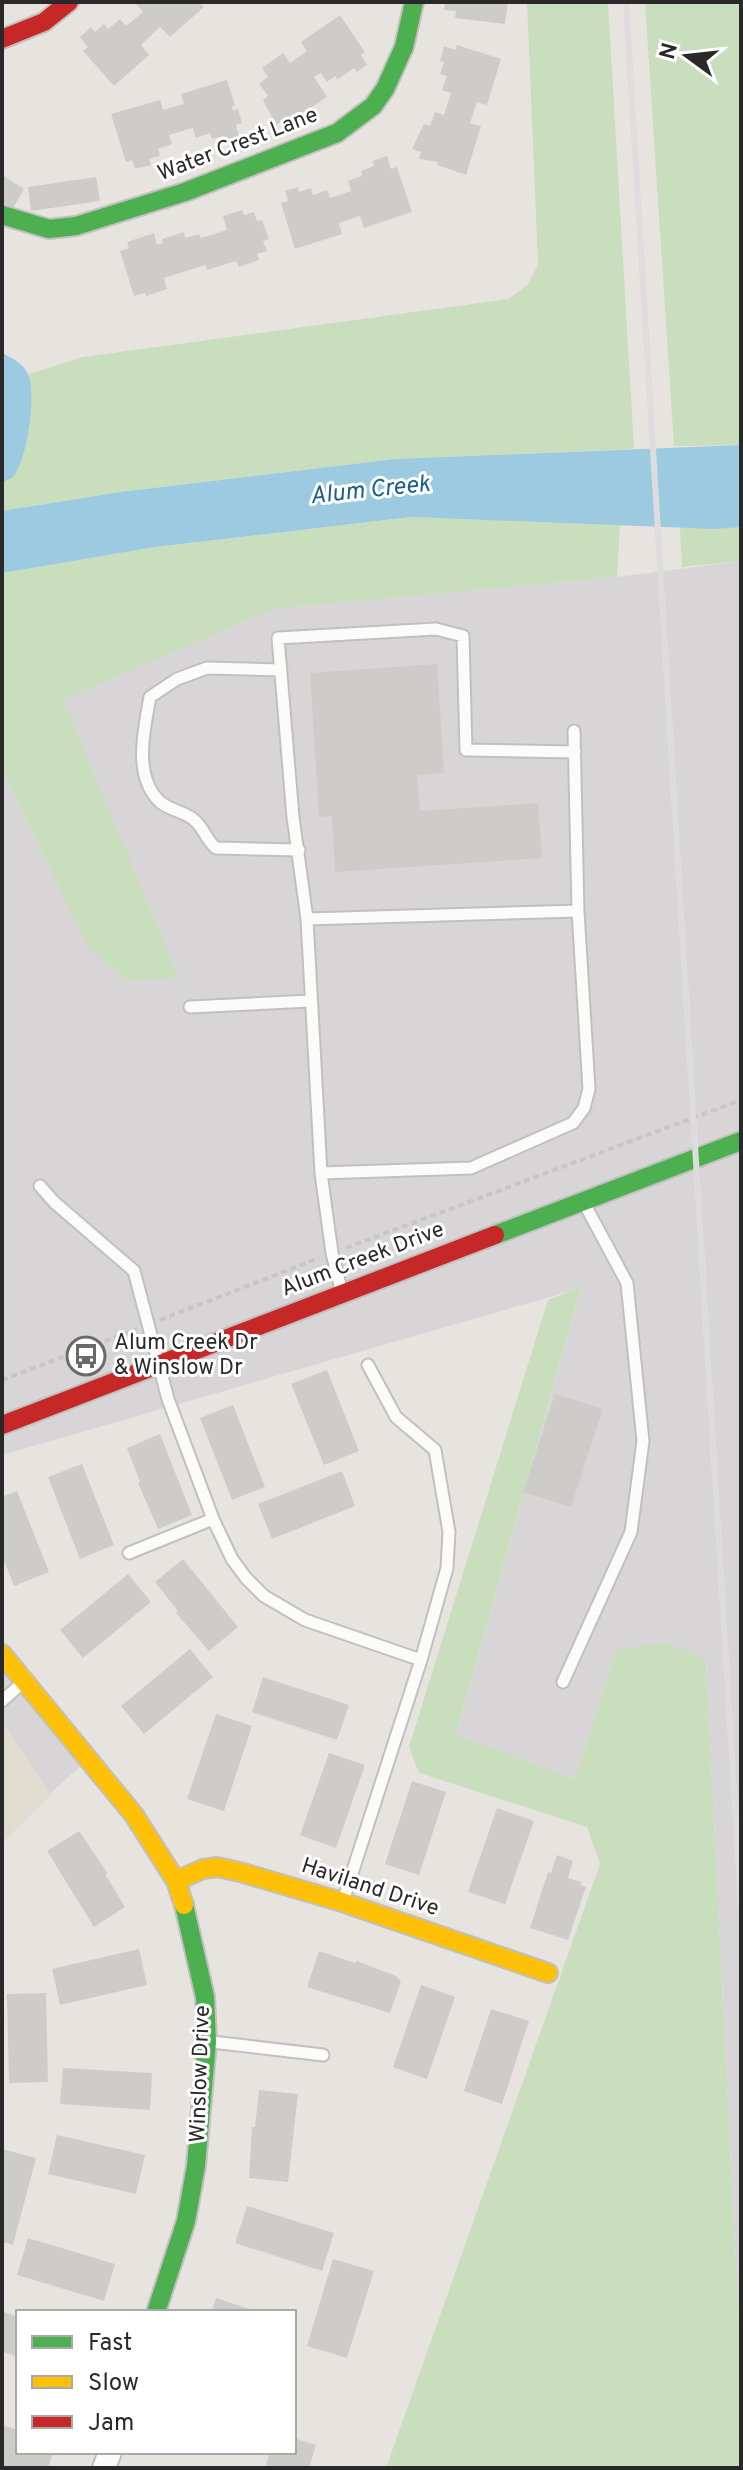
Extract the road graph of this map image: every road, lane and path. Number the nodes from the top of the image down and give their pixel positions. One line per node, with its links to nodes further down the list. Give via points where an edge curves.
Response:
1 (69, 2): 3 (street, via 44,22)
2 (414, 2): 4 (street, Water Crest Lane, via 404,47 385,89 373,106 337,133 185,192 76,226 49,229)
3 (2, 39)
4 (2, 215)
5 (281, 670): 7 (lane, via 278,638 436,629 463,636 466,750); 8 (lane); 8 (lane, via 207,668 177,679 150,697 142,746 149,788 162,804 203,828 216,848)
6 (574, 731): 7 (lane)
7 (575, 752): 9 (lane)
8 (299, 850): 10 (lane)
9 (578, 911): 10 (lane); 15 (lane, via 589,1089 573,1123 471,1168)
10 (307, 919): 11 (lane)
11 (310, 1001): 12 (lane); 15 (lane)
12 (190, 1007)
13 (741, 1100): 18 (path)
14 (741, 1141): 17 (street, Alum Creek Drive)
15 (321, 1173): 18 (lane)
16 (40, 1186): 20 (lane, via 134,1271)
17 (583, 1203): 19 (street, Alum Creek Drive); 30 (lane, via 627,1283 643,1441 631,1532)
18 (332, 1253): 19 (lane); 20 (path)
19 (342, 1293): 21 (street, Alum Creek Drive)
20 (148, 1325): 21 (lane); 23 (path)
21 (157, 1363): 24 (street, Alum Creek Drive); 25 (lane)
22 (368, 1365): 28 (lane, via 396,1417 435,1450 449,1532 447,1568)
23 (2, 1380)
24 (2, 1425)
25 (213, 1519): 26 (lane); 28 (lane, via 232,1559 264,1596 305,1620)
26 (129, 1553)
27 (2, 1654): 29 (street, Winslow Drive)
28 (421, 1660): 33 (lane)
29 (25, 1681): 31 (lane); 32 (street, Winslow Drive, via 134,1815)
30 (563, 1682)
31 (2, 1701)
32 (176, 1881): 33 (street, Haviland Drive, via 217,1867); 35 (street, Winslow Drive, via 205,1997)
33 (342, 1902): 34 (street, Haviland Drive)
34 (548, 1973)
35 (207, 2042): 36 (lane); 37 (street, Winslow Drive, via 194,2180)
36 (323, 2055)
37 (157, 2310)

